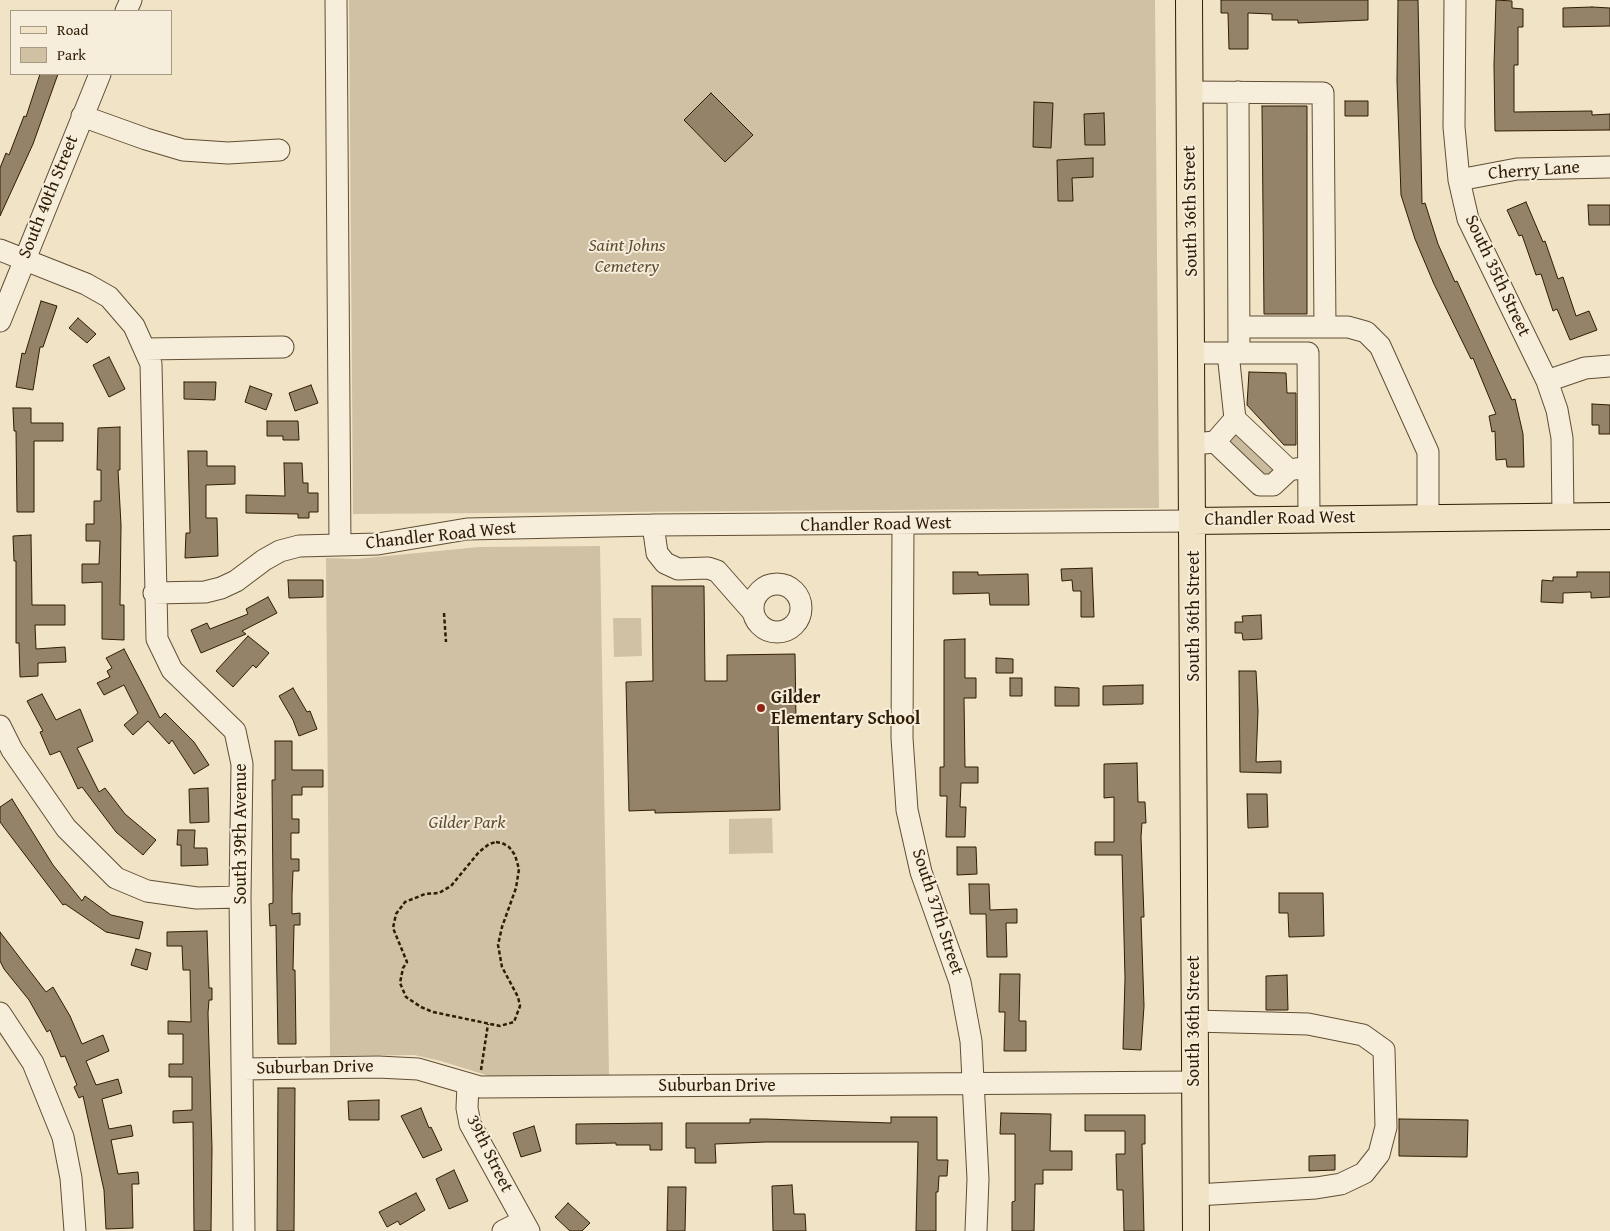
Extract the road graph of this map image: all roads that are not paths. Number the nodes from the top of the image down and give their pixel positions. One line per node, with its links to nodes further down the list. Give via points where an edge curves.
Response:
1 (336, 0): 32 (street)
2 (1189, 0): 5 (main road, South 36th Street)
3 (1455, 0): 10 (street, South 35th Street, via 1454,127)
4 (100, 75): 7 (street, South 40th Street)
5 (1190, 92): 6 (street); 18 (main road, South 36th Street)
6 (1238, 92): 14 (street); 15 (street, via 1323,93)
7 (82, 116): 8 (street, via 183,150 228,153); 12 (street, South 40th Street)
8 (279, 150)
9 (1610, 167): 10 (street, Cherry Lane, via 1517,170)
10 (1458, 180): 22 (street, South 35th Street, via 1468,219)
11 (0, 250): 12 (street, South 39th Avenue)
12 (23, 260): 13 (street, South 40th Street); 17 (street, South 39th Avenue, via 86,284 109,297 134,326)
13 (0, 322)
14 (1239, 327): 15 (street); 19 (street)
15 (1325, 327): 20 (street); 28 (street, via 1348,327 1366,332 1380,346 1428,452)
16 (283, 347): 17 (street)
17 (145, 349): 33 (street, South 39th Avenue, via 151,364 153,386)
18 (1192, 353): 19 (street); 24 (main road, South 36th Street)
19 (1233, 353): 20 (street); 23 (street)
20 (1308, 353): 24 (street)
21 (1610, 366): 22 (street, via 1585,368)
22 (1547, 381): 25 (street, South 35th Street, via 1562,438)
23 (1235, 418): 24 (street); 24 (street)
24 (1251, 455): 27 (street); 29 (main road, South 36th Street)
25 (1563, 516): 26 (main road, Chandler Road West); 28 (main road, Chandler Road West)
26 (1610, 516)
27 (1309, 518): 28 (main road, Chandler Road West); 29 (main road, Chandler Road West)
28 (1428, 518)
29 (1193, 521): 31 (street, Chandler Road West); 38 (main road, South 36th Street)
30 (654, 525): 31 (street, Chandler Road West); 32 (street, Chandler Road West, via 495,527 378,544); 34 (street, via 657,553 665,563 678,568 716,571)
31 (904, 525): 41 (street, South 37th Street, via 902,738 907,810 921,872 960,982 971,1041)
32 (340, 545): 33 (street, Chandler Road West, via 299,546 280,551 221,588 205,592)
33 (154, 593): 36 (street, South 39th Avenue, via 157,639 163,656 172,670 234,731 239,744 242,764)
34 (753, 612)
35 (0, 726): 36 (street, via 12,750 66,828 116,878 147,892 197,898)
36 (240, 897): 39 (street, South 39th Avenue)
37 (0, 1013): 45 (street, via 33,1063 63,1137 71,1178)
38 (1194, 1021): 40 (main road, South 36th Street); 43 (street, via 1308,1024 1363,1035 1384,1050 1386,1127 1379,1154 1364,1173 1341,1184)
39 (243, 1069): 42 (street, Suburban Drive, via 418,1069); 46 (street, South 39th Avenue)
40 (1194, 1082): 41 (street, Suburban Drive); 43 (main road, South 36th Street)
41 (972, 1083): 42 (street, Suburban Drive); 48 (street, South 37th Street, via 978,1179)
42 (474, 1086): 44 (street, 39th Street, via 467,1108 470,1124)
43 (1196, 1195): 49 (main road, South 36th Street)
44 (526, 1226): 47 (street)
45 (75, 1231)
46 (244, 1231)
47 (503, 1231)
48 (976, 1231)
49 (1196, 1231)

